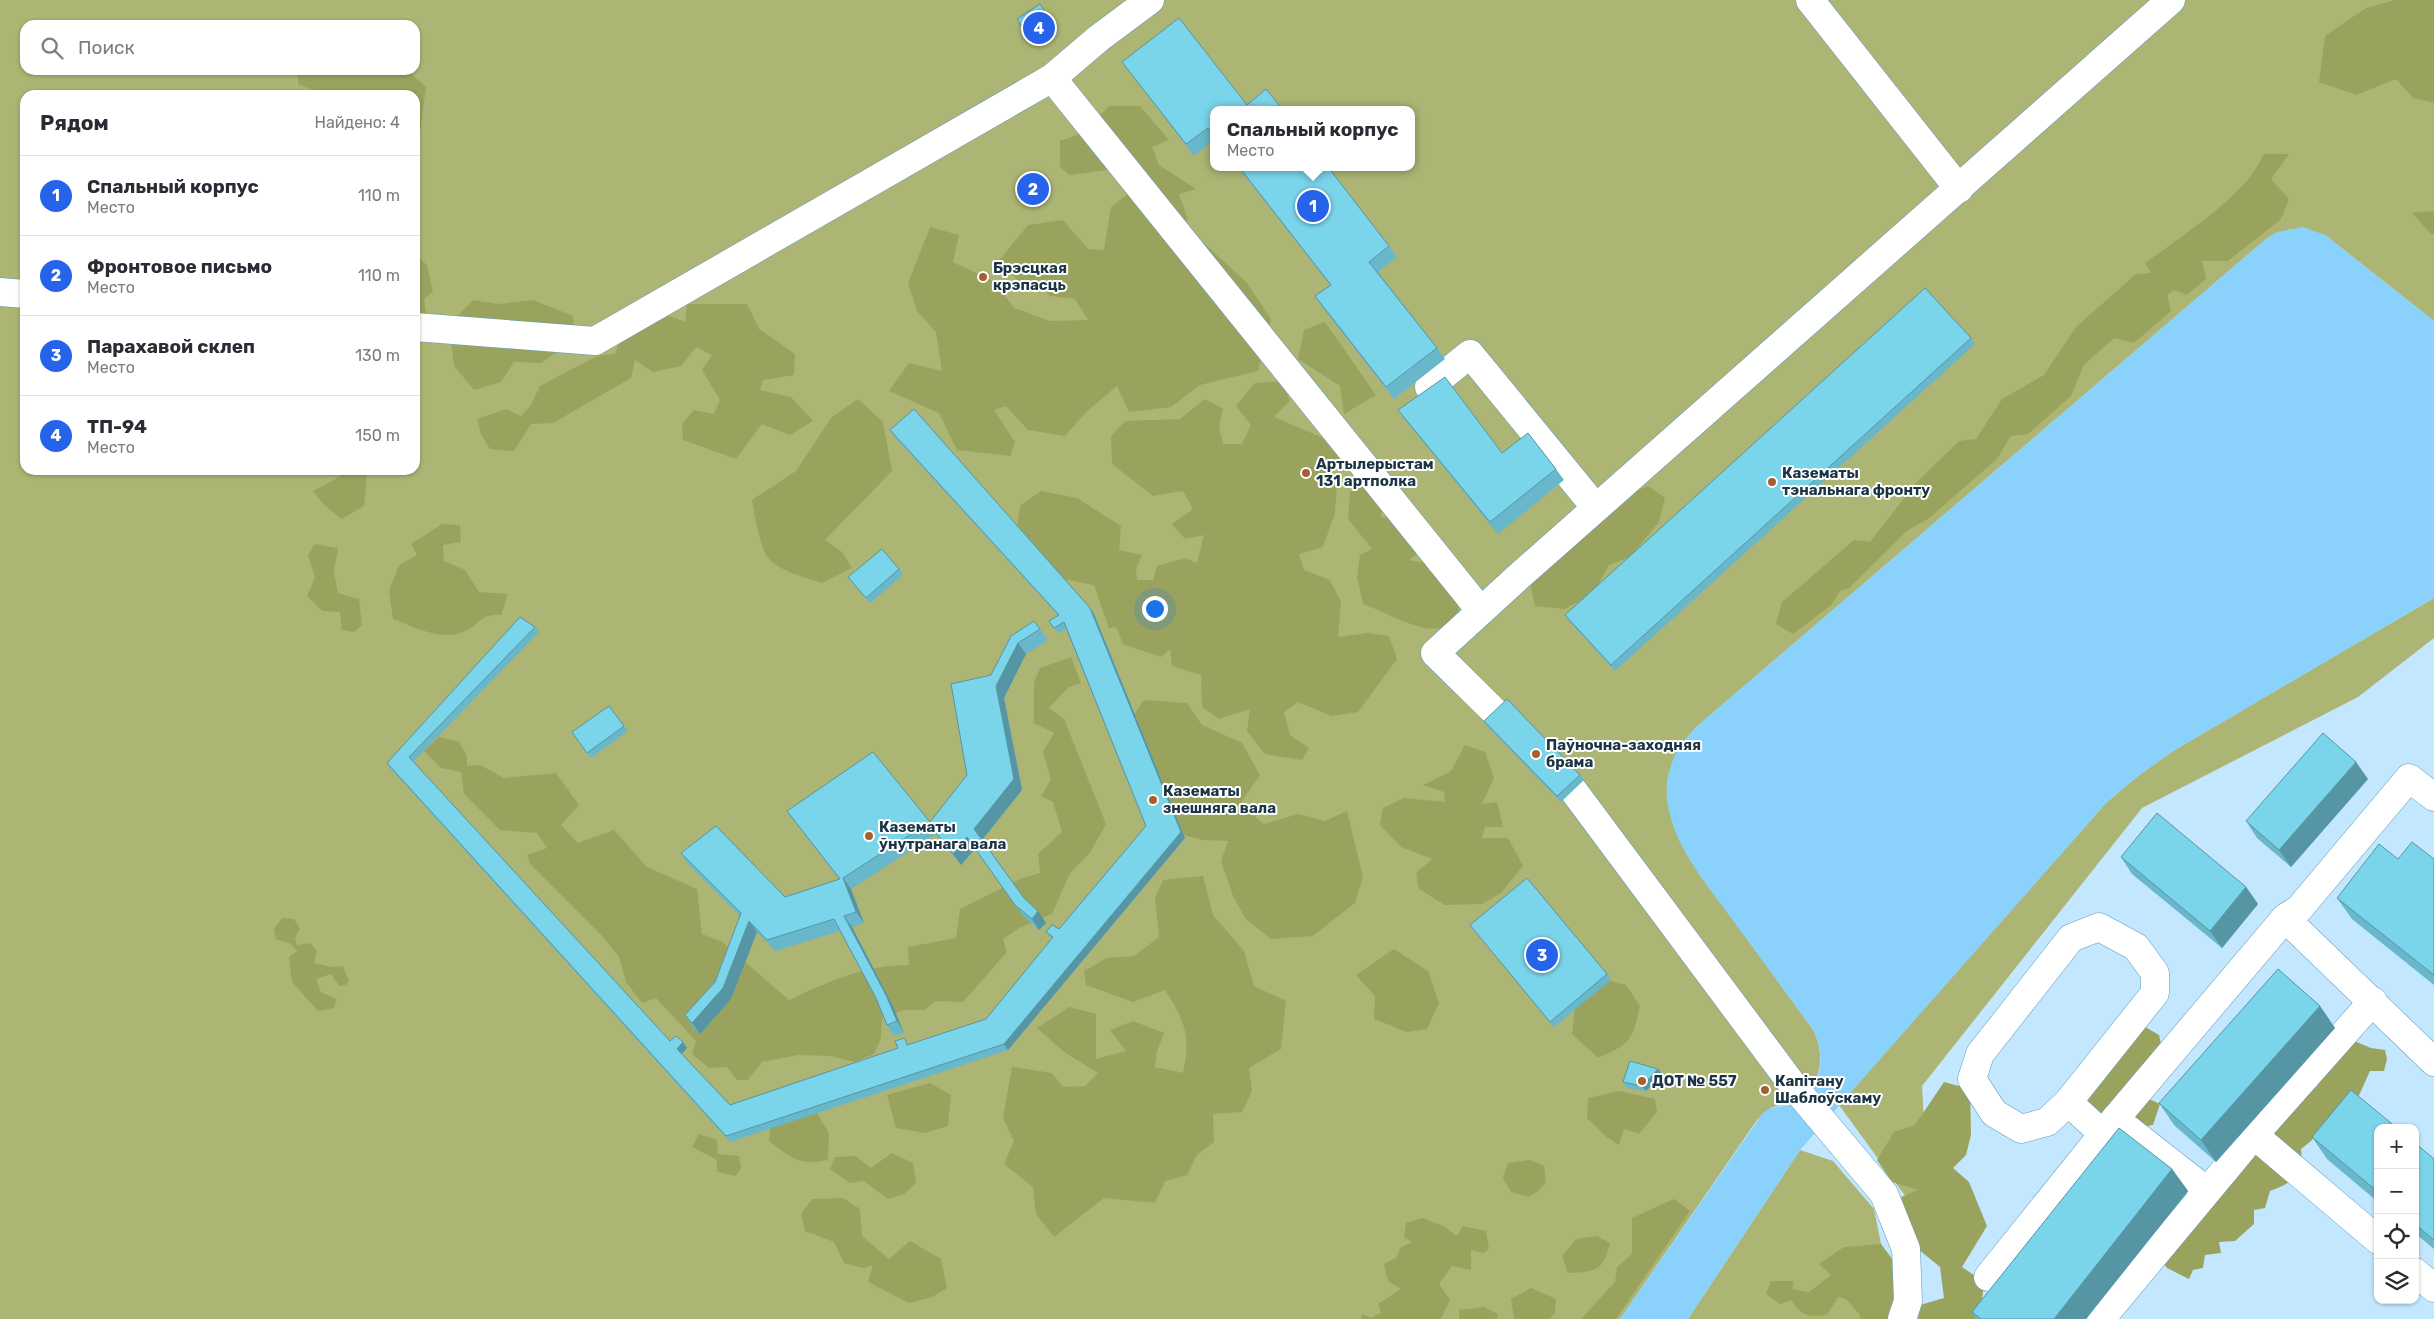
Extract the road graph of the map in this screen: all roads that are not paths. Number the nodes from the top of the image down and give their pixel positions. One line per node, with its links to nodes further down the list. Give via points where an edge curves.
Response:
1 (1150, 0): 4 (street)
2 (1810, 0): 5 (street)
3 (2171, 0): 5 (street)
4 (1052, 78): 8 (street, via 595,341); 11 (street)
5 (1959, 189): 10 (street)
6 (0, 292): 7 (street)
7 (20, 294)
8 (420, 327)
9 (1429, 387): 10 (street, via 1470,354)
10 (1596, 508): 11 (street)
11 (1480, 610): 12 (street, via 1435,653)
12 (1499, 716)
13 (1573, 790): 26 (street, via 1795,1088 1884,1194 1906,1249 1908,1301)
14 (2434, 797): 15 (street, via 2409,778 2300,909)
15 (2285, 918): 16 (street); 19 (street)
16 (2373, 1001): 17 (street); 20 (street)
17 (2434, 1062)
18 (2068, 1102): 18 (street, via 2155,993 2155,973 2136,947 2098,927 2071,938 1980,1054 1972,1079 1994,1113 2021,1129 2046,1122); 19 (street)
19 (2109, 1127): 21 (street); 24 (street)
20 (2254, 1135): 21 (street); 22 (street)
21 (2207, 1191): 27 (street)
22 (2374, 1237)
23 (2419, 1275): 25 (street)
24 (1988, 1277)
25 (2434, 1288)
26 (1902, 1319)
27 (2101, 1319)

